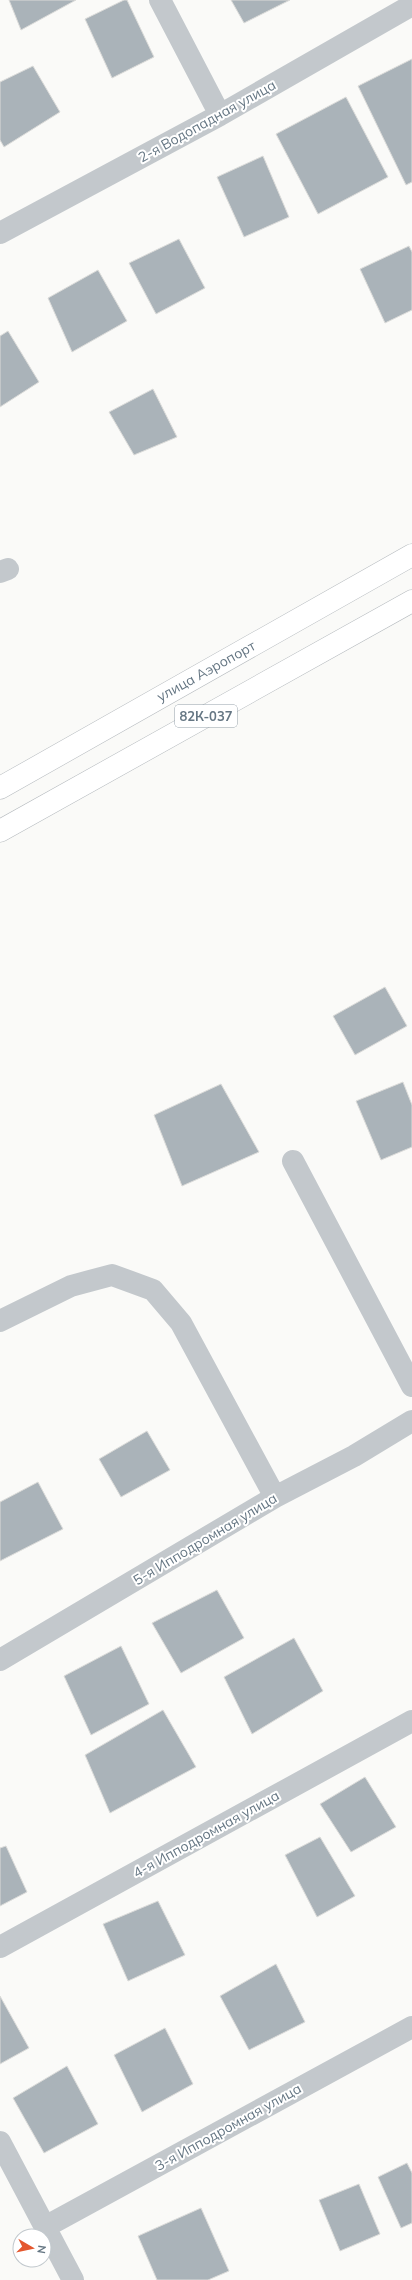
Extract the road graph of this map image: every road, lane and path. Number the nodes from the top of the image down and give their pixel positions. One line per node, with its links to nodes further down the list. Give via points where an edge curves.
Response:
1 (160, 0): 3 (street)
2 (412, 6): 3 (street, 2-я Водопадная улица)
3 (220, 115): 4 (street, 2-я Водопадная улица)
4 (0, 233)
5 (412, 555): 7 (main road, улица Аэропорт)
6 (412, 601): 8 (main road, 82К-037)
7 (0, 788)
8 (0, 831)
9 (293, 1161): 11 (street)
10 (0, 1321): 13 (street, via 72,1286 112,1275 153,1290 182,1323)
11 (412, 1386)
12 (412, 1422): 13 (street, 5-я Ипподромная улица)
13 (275, 1497): 14 (street, 5-я Ипподромная улица)
14 (0, 1660)
15 (412, 1721): 16 (street, 4-я Ипподромная улица)
16 (0, 1947)
17 (412, 2028): 19 (street, 3-я Ипподромная улица)
18 (0, 2142): 19 (street)
19 (44, 2227): 20 (street)
20 (73, 2280)

